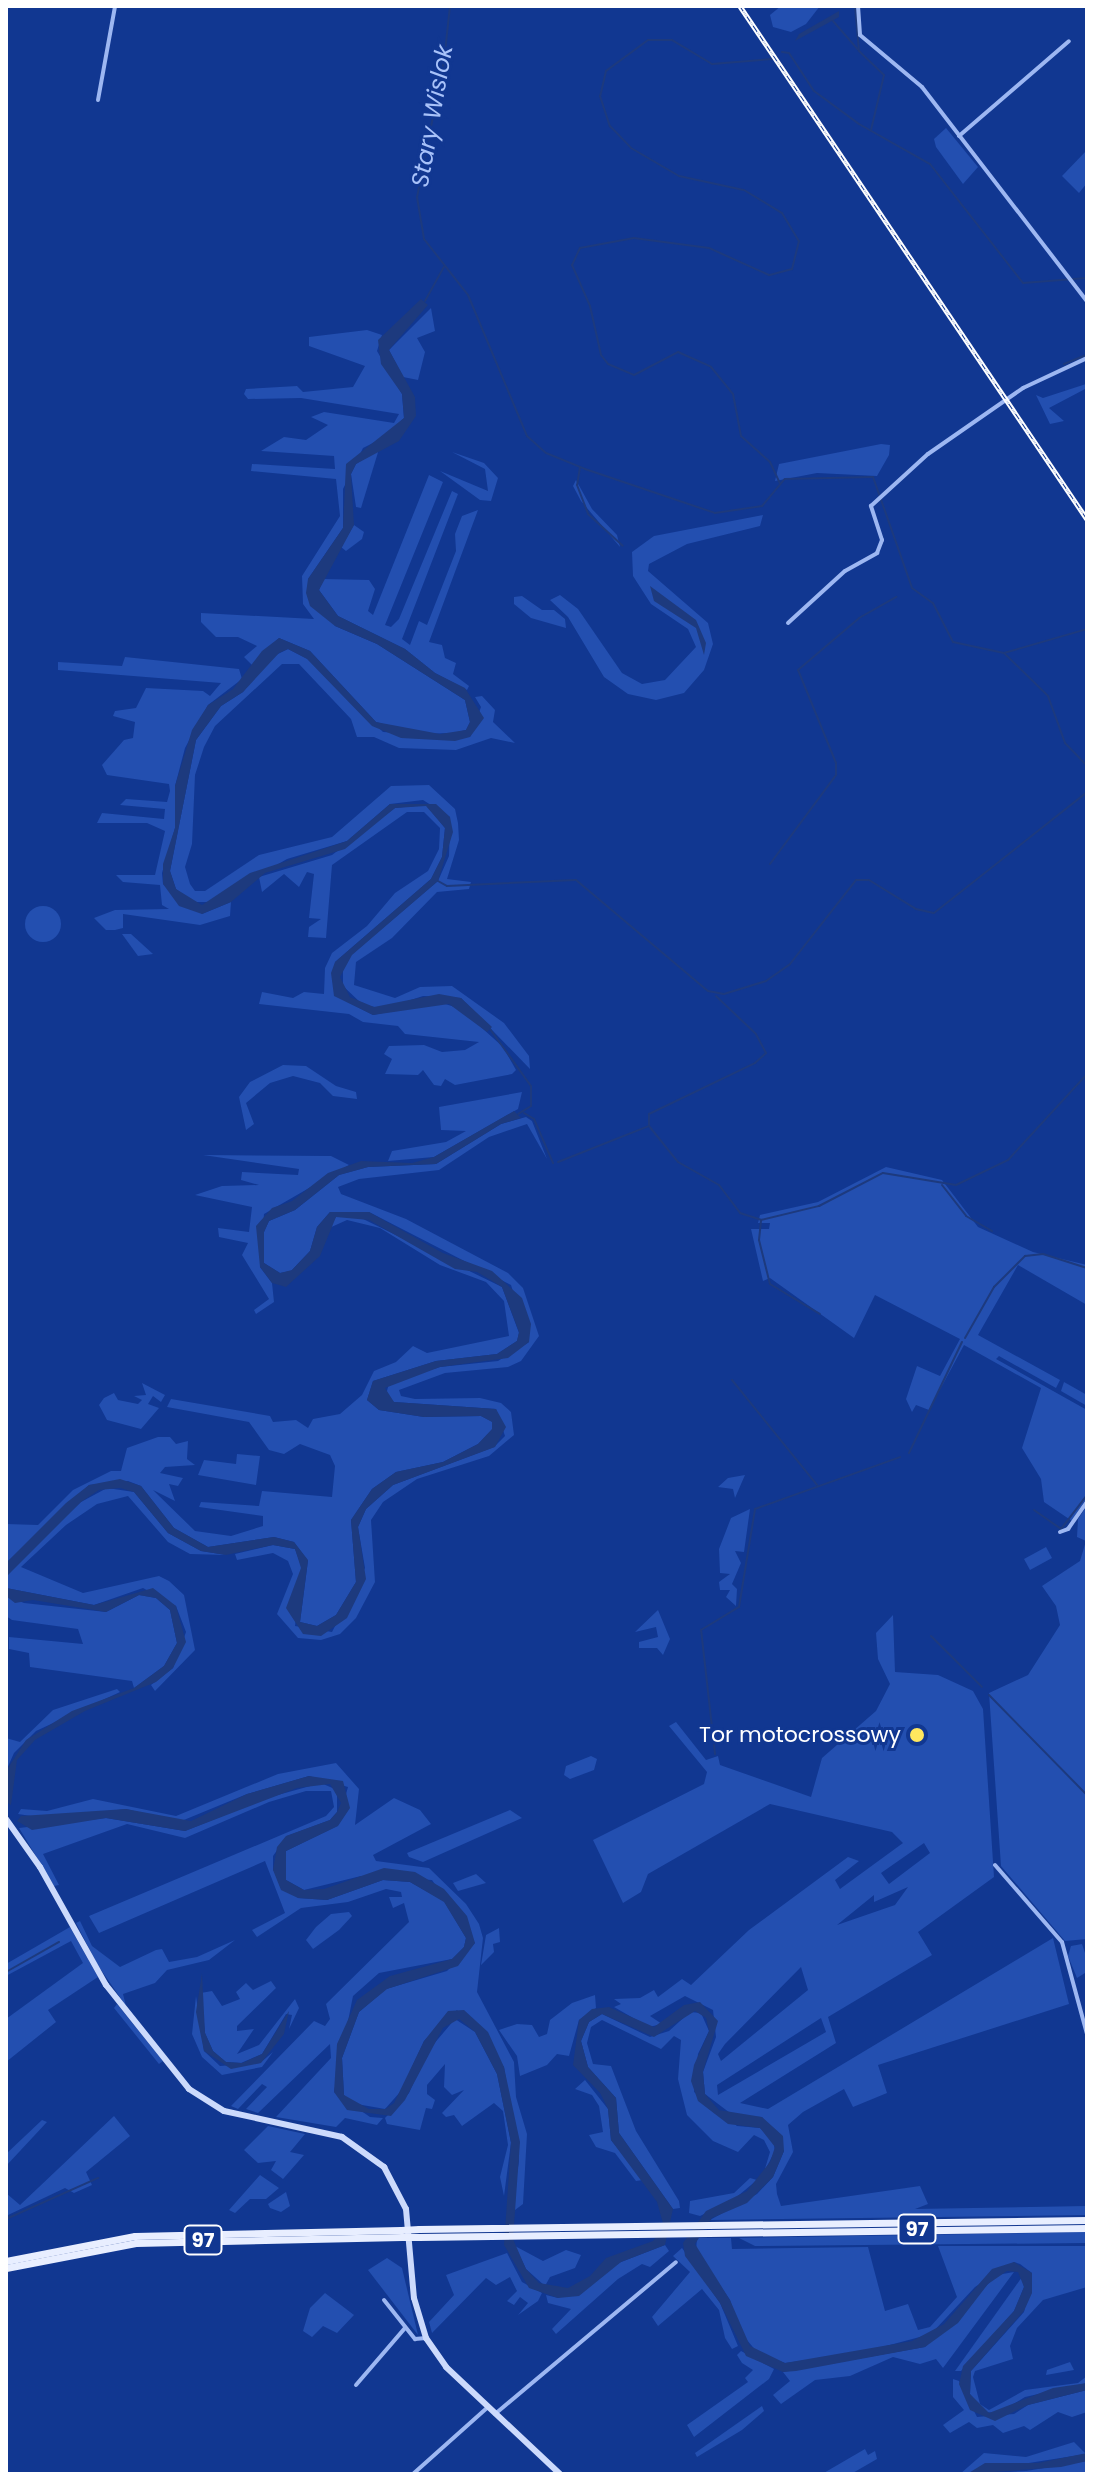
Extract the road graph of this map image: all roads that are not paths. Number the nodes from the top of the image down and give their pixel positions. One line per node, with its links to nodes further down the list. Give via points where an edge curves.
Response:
1 (115, 6): 4 (street)
2 (858, 6): 5 (street, via 860,35 917,81)
3 (1069, 41): 5 (street)
4 (98, 100)
5 (959, 136): 6 (street)
6 (1087, 301)
7 (1087, 358): 8 (street, via 1000,403 972,428 928,454 871,506 882,540 877,553 845,571)
8 (788, 623)
9 (1087, 1502): 10 (street)
10 (1060, 1532)
11 (6, 1819): 23 (street, via 40,1867 106,1985 189,2089 234,2114 342,2137 384,2167 406,2209 414,2298)
12 (995, 1865): 13 (street, via 1062,1942)
13 (1087, 2034)
14 (1087, 2220): 15 (main road, 97)
15 (747, 2228): 16 (main road, 97); 17 (main road, 97, bridge)
16 (1087, 2228)
17 (401, 2233): 18 (main road, 97, via 150,2235); 20 (main road, 97, via 136,2243)
18 (6, 2261)
19 (676, 2262): 26 (street)
20 (6, 2268)
21 (384, 2300): 22 (street)
22 (405, 2328): 23 (street, via 415,2339); 24 (street)
23 (426, 2338): 25 (street, via 446,2367)
24 (356, 2385)
25 (488, 2407): 26 (street); 27 (street)
26 (495, 2414): 28 (street)
27 (413, 2474)
28 (560, 2474)

